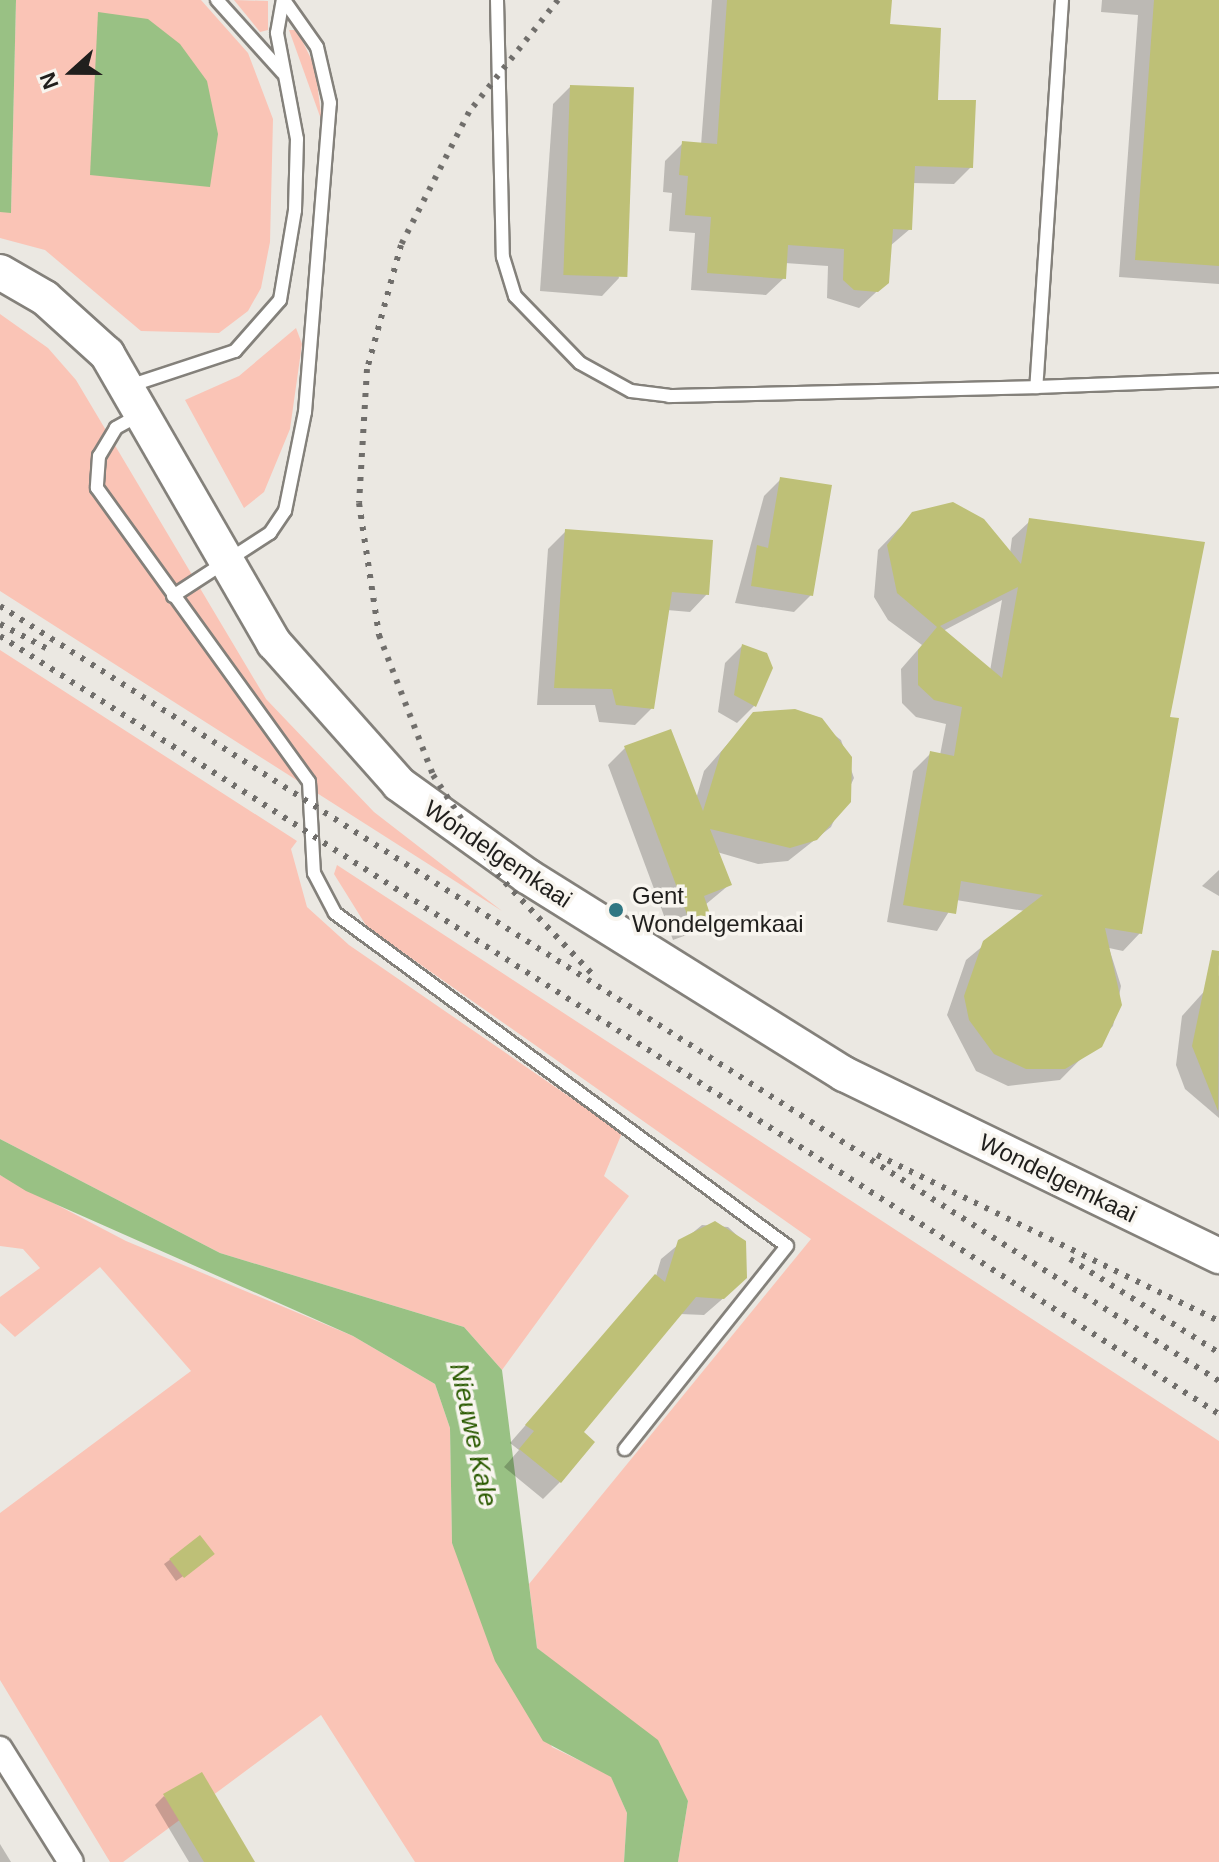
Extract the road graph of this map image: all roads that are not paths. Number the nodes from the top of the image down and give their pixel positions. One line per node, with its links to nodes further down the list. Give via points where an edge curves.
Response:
1 (217, 0): 5 (lane)
2 (283, 0): 5 (lane); 10 (lane, via 317,47 330,103 305,412 285,511 270,533)
3 (497, 0): 8 (lane, via 503,257 515,296 580,363 631,391 669,396)
4 (1062, 0): 8 (lane)
5 (283, 73): 9 (lane, via 297,139 295,210 280,300 235,351)
6 (0, 272): 9 (main road, Wondelgemkaai, via 72,319)
7 (1219, 380): 8 (lane)
8 (1036, 387)
9 (137, 399): 10 (main road, Wondelgemkaai); 11 (lane, via 99,456 97,488)
10 (227, 563): 11 (lane); 12 (main road, Wondelgemkaai, via 274,643 331,714 399,784 471,838 844,1074)
11 (173, 596): 13 (lane, via 309,782 312,860 335,913 787,1246)
12 (1219, 1256)
13 (625, 1449)
14 (0, 1749): 15 (street)
15 (71, 1862)

